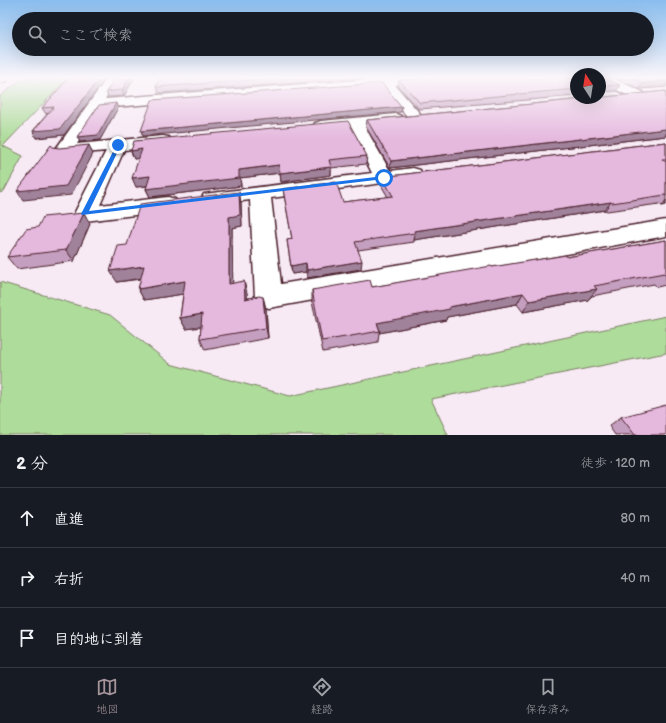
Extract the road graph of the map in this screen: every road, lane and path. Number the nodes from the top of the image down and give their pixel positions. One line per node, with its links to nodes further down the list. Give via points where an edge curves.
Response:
1 (99, 98): 4 (street)
2 (141, 98): 4 (street)
3 (400, 98): 6 (street)
4 (95, 104): 10 (street, via 64,150)
5 (431, 115): 6 (street)
6 (415, 117): 7 (street)
7 (354, 123): 8 (street); 12 (street)
8 (307, 128)
9 (173, 140): 10 (street)
10 (118, 145): 13 (street, via 85,214)
11 (431, 172): 12 (street)
12 (384, 178): 13 (street)
13 (260, 192): 14 (street, via 269,297)
14 (666, 228)

